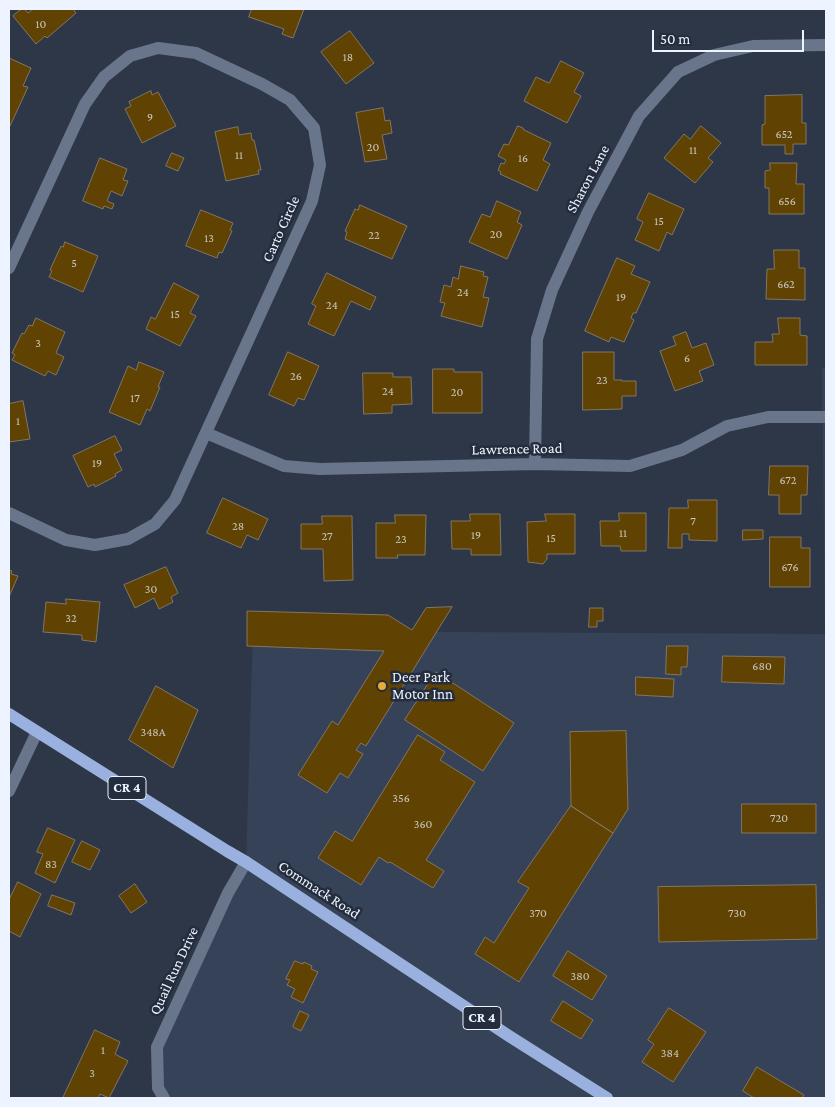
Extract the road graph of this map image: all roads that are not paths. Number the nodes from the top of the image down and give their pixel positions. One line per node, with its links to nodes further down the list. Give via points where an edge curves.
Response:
1 (826, 46): 5 (street, Sharon Lane, via 753,46 714,55 678,72 639,116 588,212 552,290 537,339)
2 (9, 268): 4 (street, Carto Circle, via 85,104 104,77 130,56 158,48 196,53 290,100 314,128 320,165 312,201)
3 (826, 417): 5 (street, Lawrence Road, via 768,417 727,426 682,450 630,466)
4 (206, 433): 5 (street, Lawrence Road, via 284,466 320,469); 6 (street, Carto Circle, via 175,500 155,524 128,539 95,545 66,540)
5 (535, 464)
6 (9, 513)
7 (9, 714): 8 (main road, Commack Road / CR 4)
8 (37, 732): 9 (street); 10 (main road, Commack Road / CR 4)
9 (9, 791)
10 (246, 862): 11 (street, Quail Run Drive, via 228,893 157,1047 158,1088); 12 (main road, Commack Road / CR 4)
11 (164, 1098)
12 (607, 1098)

